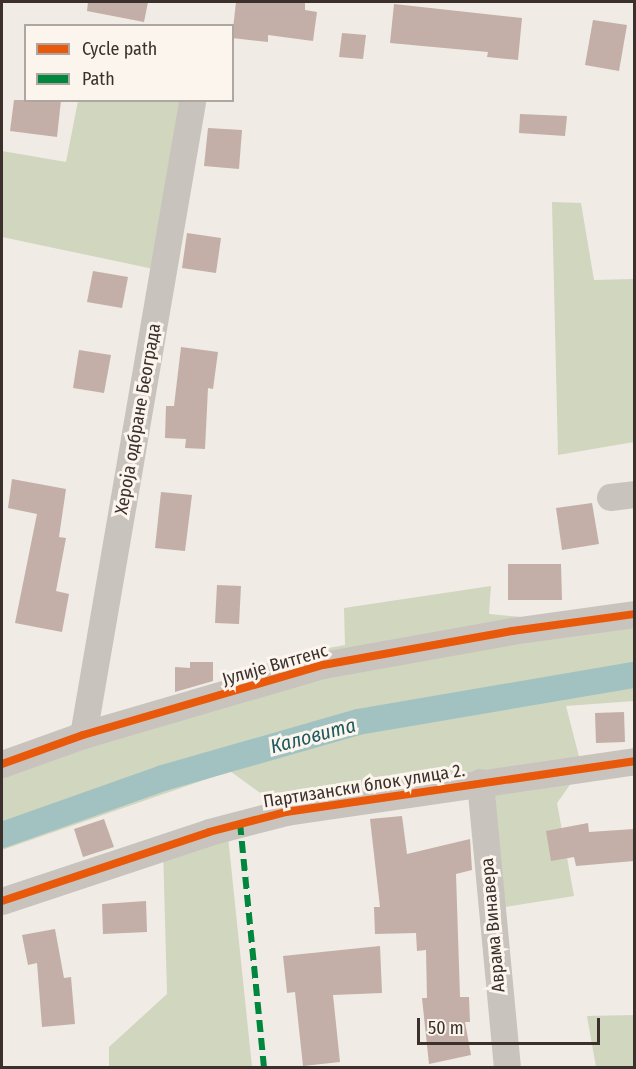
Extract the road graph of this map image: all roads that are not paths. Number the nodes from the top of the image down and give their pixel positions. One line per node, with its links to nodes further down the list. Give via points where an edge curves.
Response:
1 (192, 102): 3 (street, Хероја одбране Београда)
2 (634, 614): 3 (street, Јулије Витгенс, via 323,665)
3 (83, 735): 5 (street, Јулије Витгенс)
4 (634, 761): 6 (street, Партизански блок улица 2.)
5 (2, 764)
6 (480, 782): 7 (street, Партизански блок улица 2., via 286,812 209,832); 8 (street, Аврама Винавера)
7 (2, 901)
8 (507, 1068)

